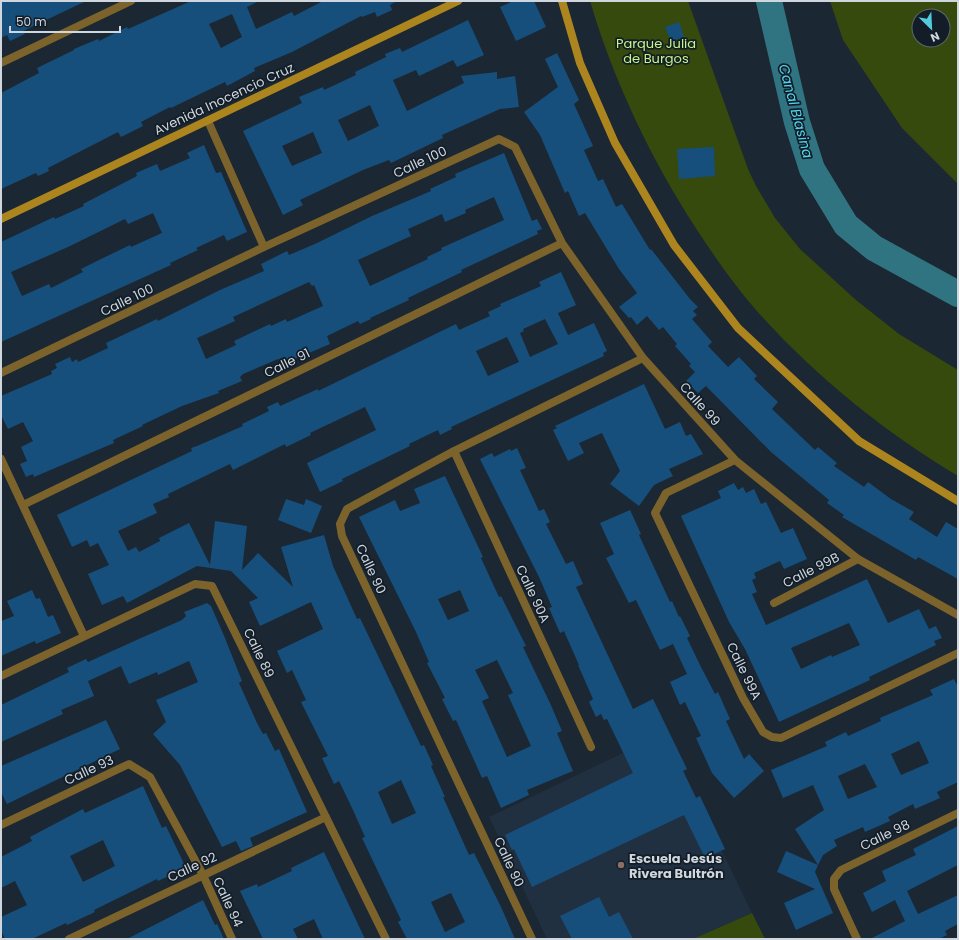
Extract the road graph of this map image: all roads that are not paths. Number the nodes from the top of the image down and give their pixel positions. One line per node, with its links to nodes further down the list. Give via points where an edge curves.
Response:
1 (131, 1): 4 (street)
2 (458, 1): 5 (street, Avenida Inocencio Cruz)
3 (562, 1): 15 (street, via 580,63 615,143 674,245 738,328 859,441)
4 (1, 63)
5 (208, 121): 7 (street, Avenida Inocencio Cruz); 9 (street)
6 (499, 139): 8 (street, Calle 99, via 514,147); 9 (street, Calle 100)
7 (1, 219)
8 (562, 243): 10 (street, Calle 99); 16 (street, Calle 91)
9 (264, 248): 11 (street, Calle 100)
10 (643, 358): 12 (street, Calle 90); 14 (street, Calle 99)
11 (1, 374)
12 (454, 451): 23 (street, Calle 90A); 31 (street, Calle 90, via 347,509 340,524 342,536)
13 (1, 459): 16 (street)
14 (735, 460): 17 (street, Calle 99); 21 (street, Calle 99A, via 666,493 655,513 743,698 762,732 781,738)
15 (958, 501)
16 (22, 505): 20 (street)
17 (858, 559): 18 (street, Calle 99B); 19 (street, Calle 99)
18 (774, 602)
19 (958, 615)
20 (84, 636): 22 (street, Calle 89); 25 (street, Calle 89, via 196,584 212,586)
21 (958, 653)
22 (1, 676)
23 (591, 747)
24 (958, 813): 32 (street, Calle 98, via 841,870 834,879 834,889)
25 (326, 817): 27 (street, Calle 92); 30 (street, Calle 89)
26 (1, 825): 27 (street, Calle 93, via 129,764 150,777)
27 (203, 875): 28 (street, Calle 92); 29 (street, Calle 94)
28 (69, 939)
29 (232, 939)
30 (386, 939)
31 (532, 939)
32 (857, 939)

